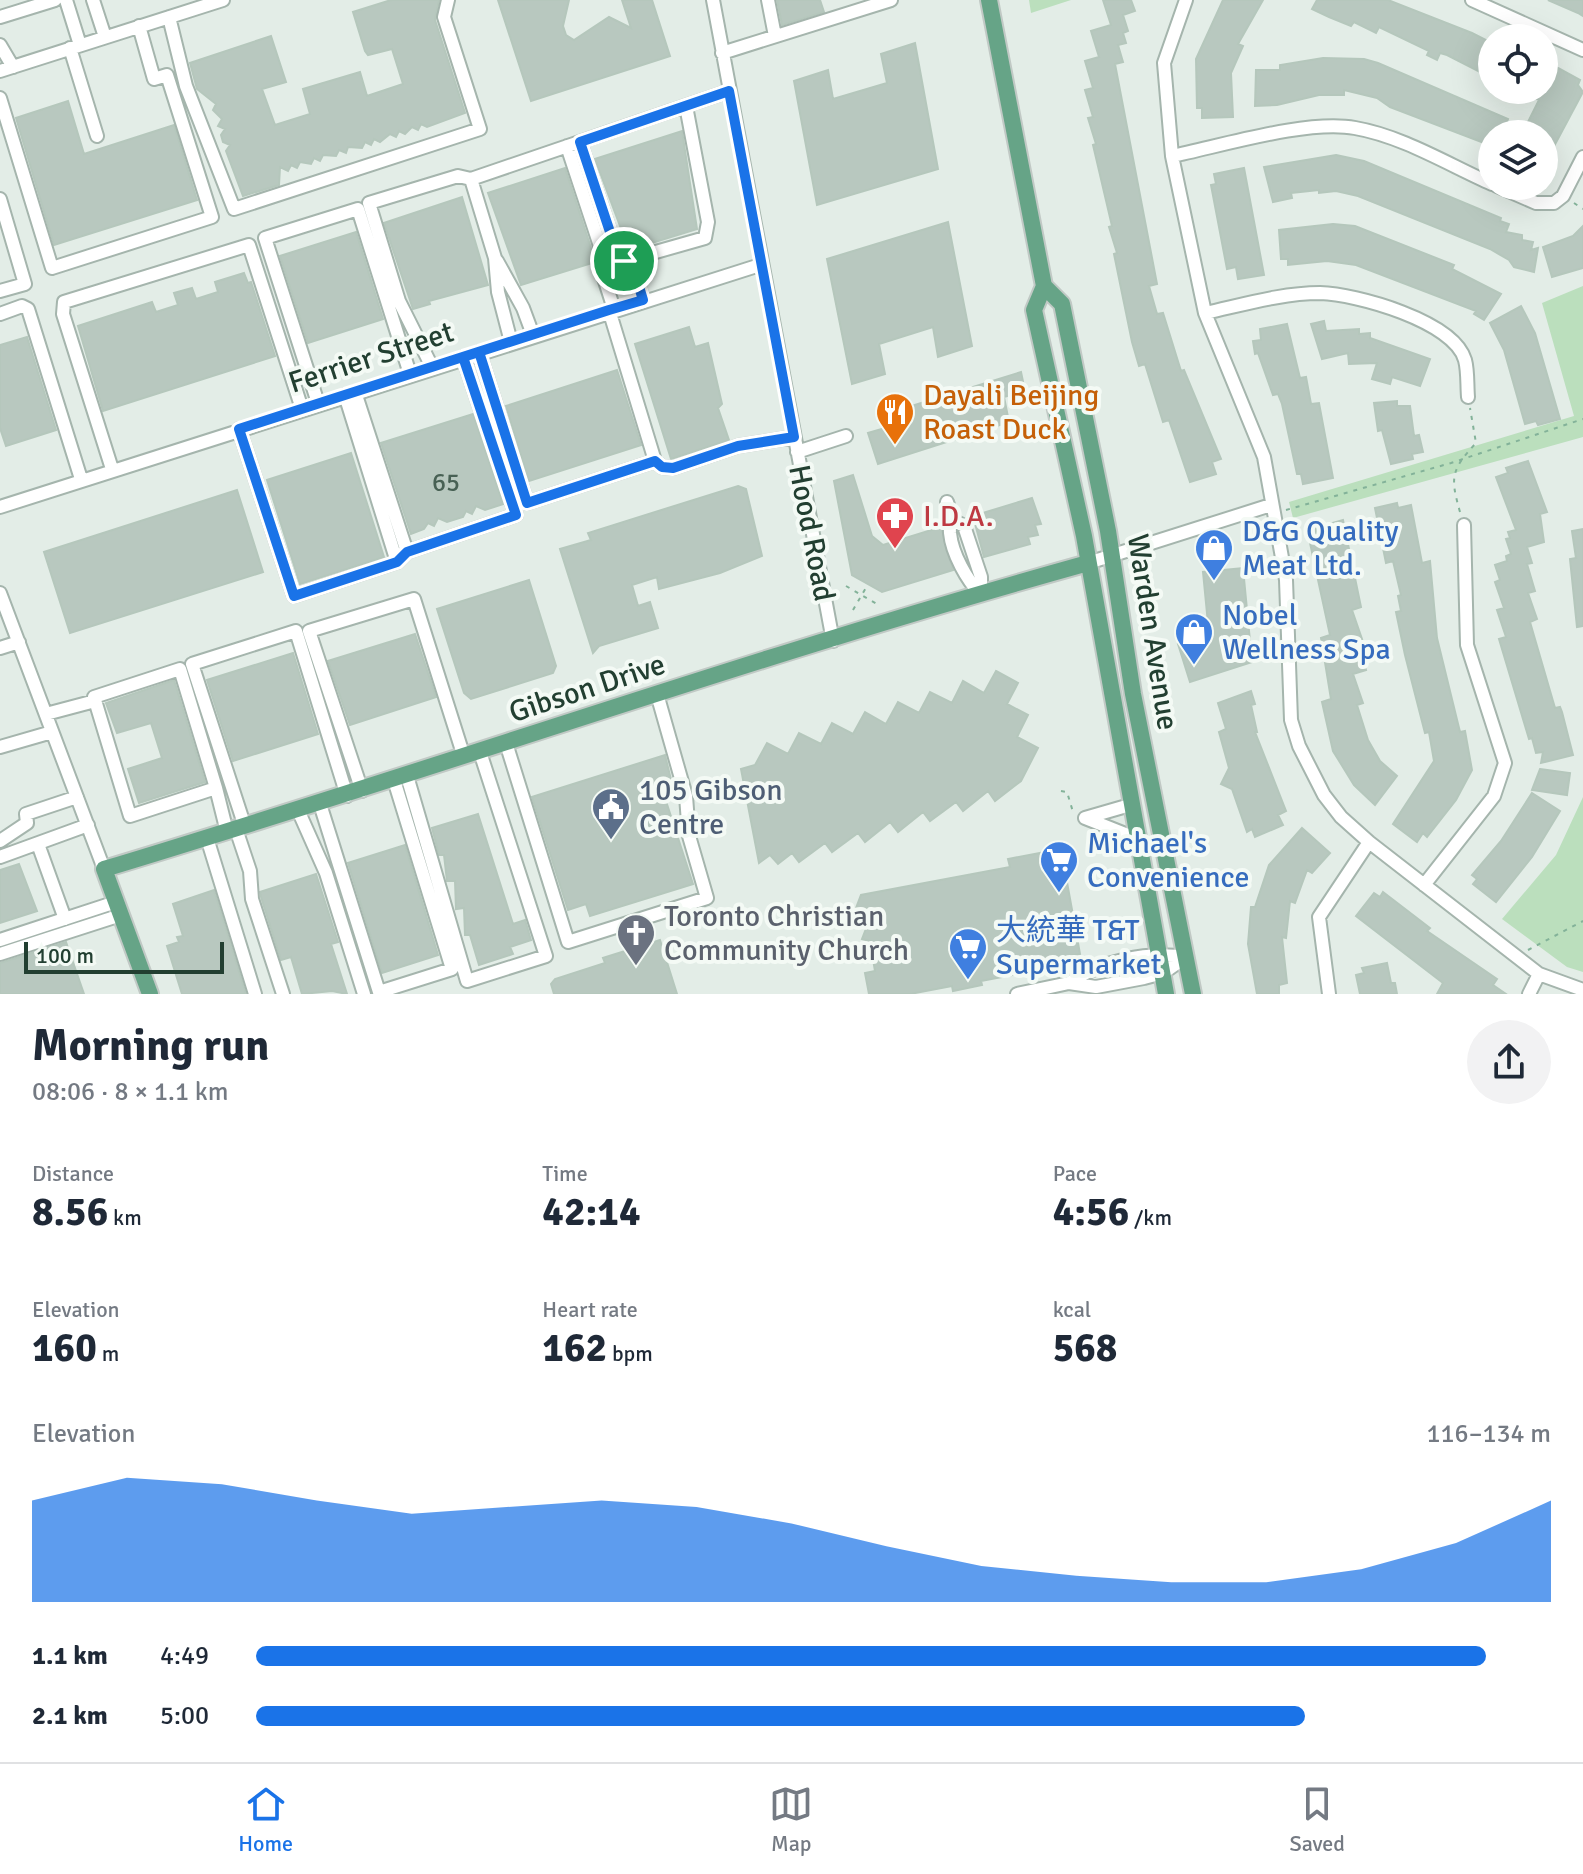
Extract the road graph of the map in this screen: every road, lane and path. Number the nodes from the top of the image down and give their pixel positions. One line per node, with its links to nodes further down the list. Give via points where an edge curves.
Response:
1 (55, 0): 14 (street)
2 (66, 0): 20 (street)
3 (93, 0): 18 (street)
4 (223, 0): 15 (street)
5 (448, 0): 15 (street, via 444,17 480,129 234,209 186,86)
6 (713, 0): 22 (street, Hood Road)
7 (768, 0): 17 (street)
8 (843, 0): 13 (street)
9 (891, 0): 13 (street)
10 (989, 0): 41 (main road, Warden Avenue)
11 (1186, 0): 29 (street, via 1164,63)
12 (1472, 0): 21 (street)
13 (847, 14): 17 (street)
14 (0, 17)
15 (169, 17): 16 (street)
16 (139, 26): 18 (street); 25 (street, via 154,79 167,75 212,217 52,268)
17 (775, 36): 22 (street)
18 (105, 37): 20 (street)
19 (0, 45): 23 (street)
20 (75, 47): 23 (street); 27 (street)
21 (1583, 50)
22 (722, 53): 24 (street, Hood Road)
23 (6, 69)
24 (729, 91): 26 (street); 40 (street, Hood Road)
25 (0, 98)
26 (686, 106): 28 (street); 39 (street, via 708,235)
27 (97, 136)
28 (574, 144): 32 (street); 39 (street, via 622,259); 44 (street)
29 (1172, 156): 31 (street, via 1311,128 1353,127); 45 (street)
30 (1583, 157): 36 (street)
31 (1478, 178)
32 (471, 179): 37 (street, via 458,176); 38 (street)
33 (0, 199): 42 (street, via 25,284)
34 (1529, 200): 35 (street)
35 (1558, 200)
36 (1558, 200)
37 (363, 206): 51 (street, via 399,301); 52 (street); 55 (street, via 265,238)
38 (495, 258): 47 (street); 48 (street)
39 (631, 260): 43 (street)
40 (760, 265): 43 (street, Ferrier Street); 60 (street, Hood Road)
41 (1044, 286): 71 (main road, Warden Avenue, via 1062,304); 73 (main road, Warden Avenue, via 1034,310)
42 (0, 291)
43 (643, 300): 44 (street, Ferrier Street)
44 (611, 310): 47 (street, Ferrier Street); 62 (street)
45 (1205, 313): 54 (street, via 1322,293 1384,306 1453,340 1465,358); 68 (street, via 1259,438)
46 (0, 314): 65 (street, via 22,306 28,309)
47 (533, 335): 48 (street, Ferrier Street)
48 (511, 342): 49 (street, Ferrier Street)
49 (479, 352): 50 (street, Ferrier Street); 62 (street, via 527,503)
50 (463, 357): 51 (street, Ferrier Street); 70 (street, via 516,515)
51 (432, 367): 52 (street, Ferrier Street)
52 (410, 374): 53 (street, Ferrier Street)
53 (350, 393): 55 (street, Ferrier Street); 70 (street); 72 (street)
54 (1468, 397): 63 (path, via 1476,443)
55 (318, 403): 56 (street, Ferrier Street)
56 (302, 409): 58 (street, Ferrier Street); 64 (street, via 249,245 64,302 63,314)
57 (1583, 419): 63 (path)
58 (239, 429): 64 (street, Ferrier Street); 72 (street, via 294,596)
59 (846, 436): 61 (street)
60 (794, 437): 61 (street, Hood Road); 62 (street, via 738,446 673,468)
61 (797, 452): 81 (street, Hood Road)
62 (655, 461)
63 (1459, 461): 68 (path); 69 (path, via 1451,482)
64 (112, 469): 65 (street, Ferrier Street)
65 (81, 479): 67 (street, Ferrier Street)
66 (947, 502): 78 (street, via 954,521 964,526 981,577)
67 (0, 507)
68 (1272, 509): 71 (street); 106 (street, via 1287,591 1295,733 1324,795)
69 (1464, 525): 110 (street, via 1467,645 1505,763 1494,796)
70 (407, 552): 72 (street)
71 (1110, 558): 73 (street); 99 (main road, Warden Avenue)
72 (397, 562)
73 (1088, 563): 78 (main road, Gibson Drive); 97 (main road, Warden Avenue)
74 (846, 586): 77 (path)
75 (867, 586): 77 (path)
76 (0, 593): 82 (street)
77 (861, 595): 79 (path); 80 (path)
78 (981, 595): 81 (main road, Gibson Drive)
79 (877, 604)
80 (853, 610)
81 (833, 641): 84 (main road, Gibson Drive)
82 (19, 642): 83 (street); 86 (street)
83 (0, 648)
84 (657, 694): 88 (main road, Gibson Drive); 88 (street, via 707,898 568,942)
85 (95, 701): 86 (street); 92 (street, via 130,816); 92 (street, via 94,697 180,669)
86 (46, 714): 87 (street)
87 (52, 732): 89 (street); 95 (street)
88 (506, 743): 90 (main road, Gibson Drive)
89 (0, 747)
90 (472, 754): 91 (main road, Gibson Drive); 91 (street, via 546,956 467,981); 94 (street, via 414,599 309,631)
91 (401, 778): 94 (main road, Gibson Drive); 96 (street, via 452,969 379,992)
92 (216, 788): 102 (street)
93 (1061, 791): 100 (path, via 1067,792)
94 (354, 793): 96 (main road, Gibson Drive); 102 (street, via 296,631 192,664)
95 (77, 797): 101 (street); 105 (street, via 26,814 27,823)
96 (320, 804): 98 (main road, Gibson Drive)
97 (1130, 805): 99 (main road); 104 (main road, Warden Avenue); 104 (street, via 1085,818)
98 (298, 810): 102 (main road, Gibson Drive); 126 (street, via 326,873)
99 (1156, 814): 117 (main road, Warden Avenue)
100 (1076, 820)
101 (88, 825): 107 (street); 109 (street)
102 (236, 829): 103 (main road, Gibson Drive); 125 (street)
103 (207, 838): 109 (main road, Gibson Drive); 124 (street)
104 (1138, 839): 115 (main road, Warden Avenue)
105 (0, 841)
106 (1369, 842): 110 (street); 130 (street, via 1319,917)
107 (38, 844): 108 (street); 112 (street)
108 (0, 857)
109 (104, 869): 111 (main road)
110 (1424, 885): 118 (street)
111 (118, 908): 112 (street); 116 (street); 123 (main road)
112 (65, 919): 114 (street)
113 (1583, 921): 118 (path)
114 (0, 940)
115 (1160, 953): 117 (street); 119 (main road, Warden Avenue); 121 (street, via 1090,969)
116 (0, 954)
117 (1186, 957): 119 (street); 129 (main road, Warden Avenue)
118 (1517, 957): 120 (street)
119 (1163, 973): 121 (street, via 1096,987); 128 (main road, Warden Avenue)
120 (1539, 974): 122 (street); 131 (street)
121 (1069, 983): 127 (street)
122 (1583, 990)
123 (150, 994)
124 (255, 994)
125 (283, 994)
126 (364, 994)
127 (1017, 994)
128 (1166, 994)
129 (1193, 994)
130 (1329, 994)
131 (1529, 994)

